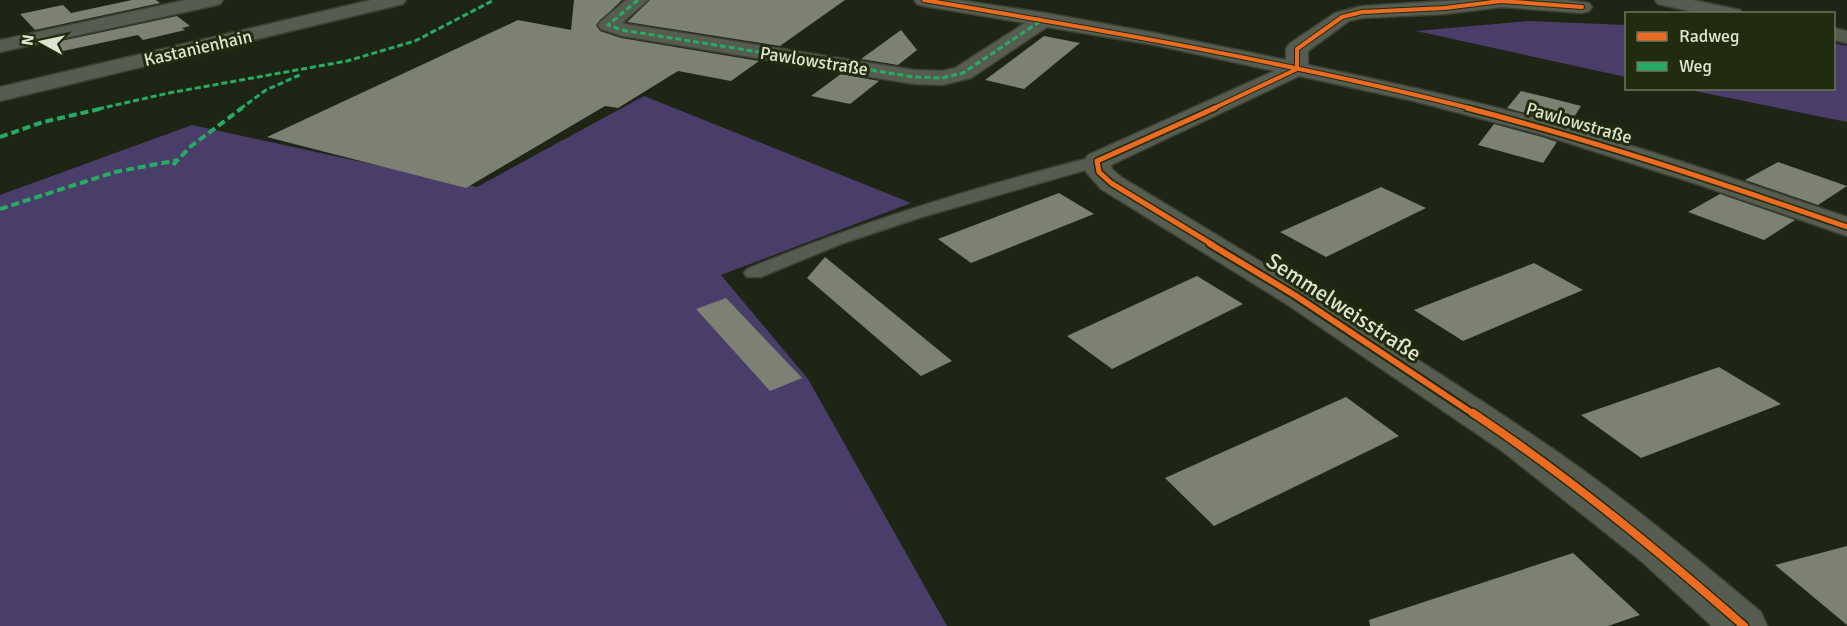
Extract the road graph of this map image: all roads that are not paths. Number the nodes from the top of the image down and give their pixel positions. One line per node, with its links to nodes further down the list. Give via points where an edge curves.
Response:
1 (213, 0): 9 (street)
2 (396, 0): 11 (street, Kastanienhain)
3 (638, 0): 8 (street, Pawlowstraße, via 608,25 914,78 963,73)
4 (924, 0): 8 (street, Pawlowstraße)
5 (1665, 0): 7 (street)
6 (1582, 7): 10 (street, via 1501,1 1362,12 1342,17 1298,49)
7 (1722, 12)
8 (1045, 19): 10 (street, Pawlowstraße)
9 (0, 46)
10 (1297, 69): 12 (street); 13 (street, Pawlowstraße, via 1552,130)
11 (0, 94)
12 (1097, 161): 14 (lane, via 844,237); 15 (street, Semmelweisstraße, via 1099,172 1110,183 1296,296 1516,442 1655,548)
13 (1847, 227)
14 (754, 273)
15 (1744, 626)

